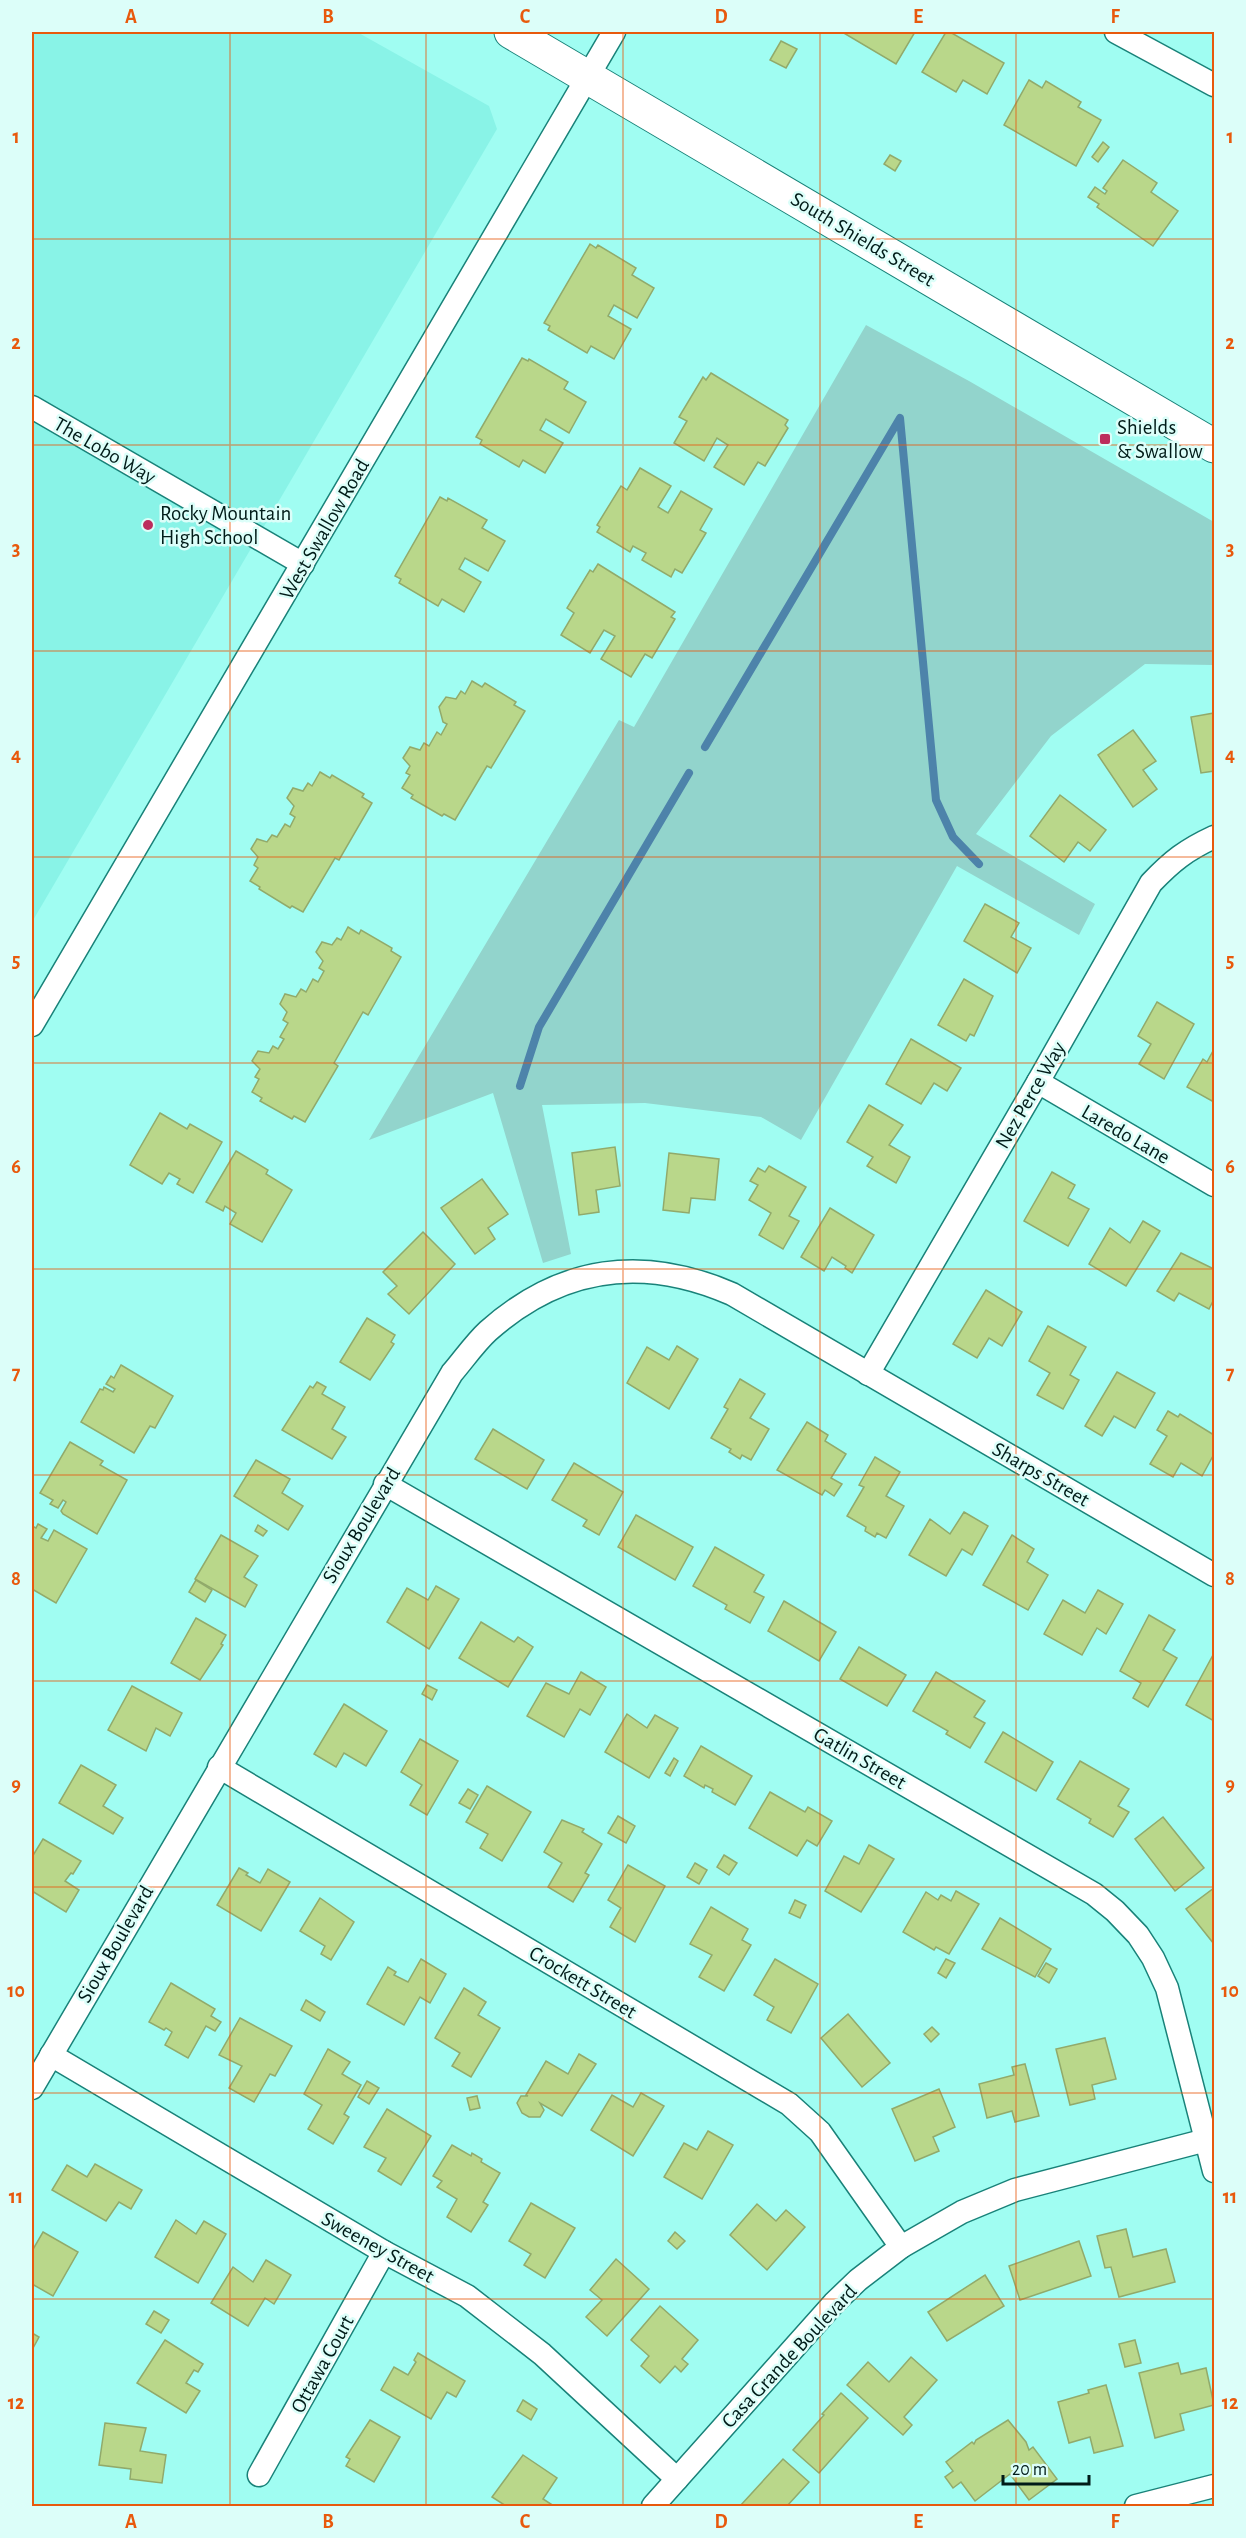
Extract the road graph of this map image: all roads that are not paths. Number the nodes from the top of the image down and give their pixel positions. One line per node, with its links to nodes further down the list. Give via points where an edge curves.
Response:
1 (511, 32): 4 (main road, South Shields Street)
2 (614, 32): 4 (street, West Swallow Road)
3 (1116, 32): 5 (street)
4 (588, 76): 7 (main road, South Shields Street); 8 (street, West Swallow Road)
5 (1215, 85)
6 (32, 407): 8 (street, The Lobo Way)
7 (1215, 446)
8 (303, 564): 10 (street, West Swallow Road)
9 (1215, 837): 11 (street, Nez Perce Way, via 1173,860 1151,883)
10 (32, 1025)
11 (1038, 1082): 12 (street, Laredo Lane); 13 (street, Nez Perce Way)
12 (1215, 1185)
13 (868, 1374): 14 (street, Sioux Boulevard, via 732,1294 706,1283 638,1270 577,1279 519,1307 487,1332 452,1373); 15 (street, Sharps Street)
14 (386, 1484): 16 (street, Sioux Boulevard); 19 (street, Gatlin Street, via 1094,1894 1138,1935 1153,1958 1167,1988)
15 (1215, 1575)
16 (219, 1767): 17 (street, Sioux Boulevard); 21 (street, Crockett Street, via 789,2104 820,2132)
17 (51, 2055): 18 (street, Sioux Boulevard); 22 (street, Sweeney Street)
18 (32, 2088)
19 (1210, 2139): 20 (street, Gatlin Street); 21 (street, Casa Grande Boulevard, via 1015,2190 962,2211)
20 (1215, 2171)
21 (901, 2247): 24 (street, Casa Grande Boulevard, via 834,2303)
22 (384, 2252): 23 (street, Ottawa Court); 24 (street, Sweeney Street, via 467,2296 515,2331)
23 (259, 2475)
24 (677, 2479): 26 (street, Casa Grande Boulevard)
25 (1215, 2486): 27 (street)
26 (653, 2506)
27 (1136, 2506)

